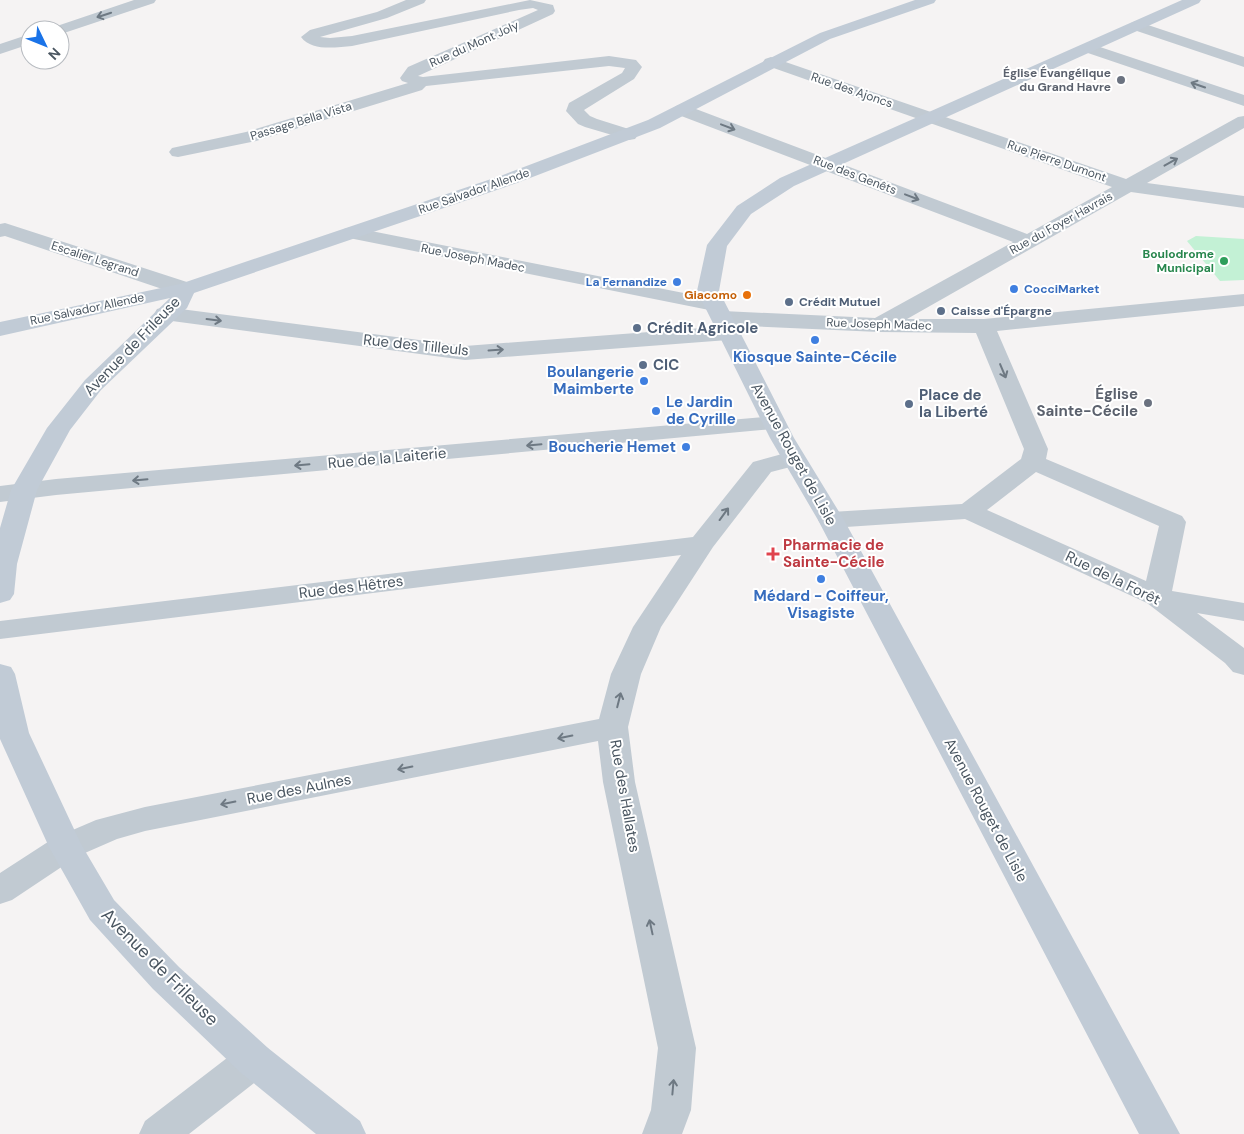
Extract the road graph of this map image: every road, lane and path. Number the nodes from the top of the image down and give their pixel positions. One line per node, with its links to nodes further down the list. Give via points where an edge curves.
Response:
1 (149, 0): 5 (street, one-way to 5)
2 (419, 0): 12 (street, Rue du Mont Joly, via 310,37 324,42 352,41 527,5 548,8 548,11 414,70 408,78)
3 (929, 0): 11 (street, Rue Salvador Allende, via 825,36)
4 (1194, 0): 6 (street, Avenue Rouget de Lisle)
5 (70, 26)
6 (1136, 26): 8 (street, Avenue Rouget de Lisle); 10 (street)
7 (20, 43): 9 (street)
8 (1088, 48): 13 (street, one-way to 8); 15 (street, Avenue Rouget de Lisle)
9 (0, 49)
10 (1243, 61)
11 (772, 62): 14 (street, Rue Salvador Allende); 15 (street, Rue des Ajoncs)
12 (422, 82): 17 (street, Rue du Mont Joly, via 609,61 630,64 634,66 628,76 575,107 584,120); 18 (street, Passage Bella Vista, via 250,137)
13 (1244, 101)
14 (682, 110): 17 (street, Rue Salvador Allende); 19 (street, Rue des Genêts, one-way to 19)
15 (932, 118): 19 (street, Avenue Rouget de Lisle); 20 (street, Rue Pierre Dumont)
16 (1244, 121): 20 (street, Rue du Foyer Havrais, one-way to 16)
17 (629, 135): 23 (street, Rue Salvador Allende)
18 (178, 152)
19 (827, 164): 24 (street, Rue des Genêts, one-way to 24); 30 (street, Avenue Rouget de Lisle, via 787,182 744,210 717,245 708,291)
20 (1128, 186): 21 (street, Rue Pierre Dumont); 24 (street, Rue du Foyer Havrais)
21 (1244, 202)
22 (3, 230): 25 (street, Escalier Legrand)
23 (351, 233): 25 (street, Rue Salvador Allende); 30 (street, Rue Joseph Madec)
24 (1028, 241): 31 (street, Rue du Foyer Havrais)
25 (185, 289): 28 (street, Avenue de Frileuse, via 179,303); 33 (street, Rue Salvador Allende)
26 (1244, 300): 27 (street, Rue Joseph Madec)
27 (1205, 304): 29 (street); 32 (street, Rue Joseph Madec)
28 (165, 314): 30 (street, Rue des Tilleuls, one-way to 30, via 465,352); 37 (street, Avenue de Frileuse, via 93,384)
29 (1244, 314)
30 (722, 318): 31 (street, Rue Joseph Madec); 34 (street, Avenue Rouget de Lisle)
31 (878, 325): 32 (street, Rue Joseph Madec)
32 (984, 326): 36 (street, one-way to 36, via 1036,448)
33 (0, 329)
34 (774, 423): 35 (street, Avenue Rouget de Lisle); 37 (street, Rue de la Laiterie, one-way to 37)
35 (793, 459): 39 (street, Avenue Rouget de Lisle); 40 (street, Rue des Hallates, one-way to 35, via 762,467)
36 (1033, 462): 38 (street); 42 (street, via 1173,522)
37 (12, 492): 41 (street, Avenue de Frileuse)
38 (969, 511): 39 (street); 42 (street, Rue de la Forêt)
39 (831, 520): 54 (street, Avenue Rouget de Lisle)
40 (702, 544): 44 (street, Rue des Hêtres); 47 (street, Rue des Hallates, one-way to 40, via 626,674 647,627)
41 (0, 594)
42 (1157, 597): 43 (street); 45 (street, Rue de la Forêt)
43 (1244, 612)
44 (0, 630)
45 (1244, 665)
46 (0, 674): 48 (street, Avenue de Frileuse, via 13,732)
47 (612, 727): 48 (street, Rue des Aulnes, one-way to 48, via 145,819 108,829); 53 (street, Rue des Hallates, one-way to 47, via 671,1110 677,1048 620,782)
48 (66, 848): 49 (street, Rue des Aulnes); 50 (street, Avenue de Frileuse, via 102,910 166,978)
49 (0, 890)
50 (254, 1060): 51 (street); 52 (street, Avenue de Frileuse)
51 (159, 1134)
52 (346, 1134)
53 (662, 1134)
54 (1160, 1134)

